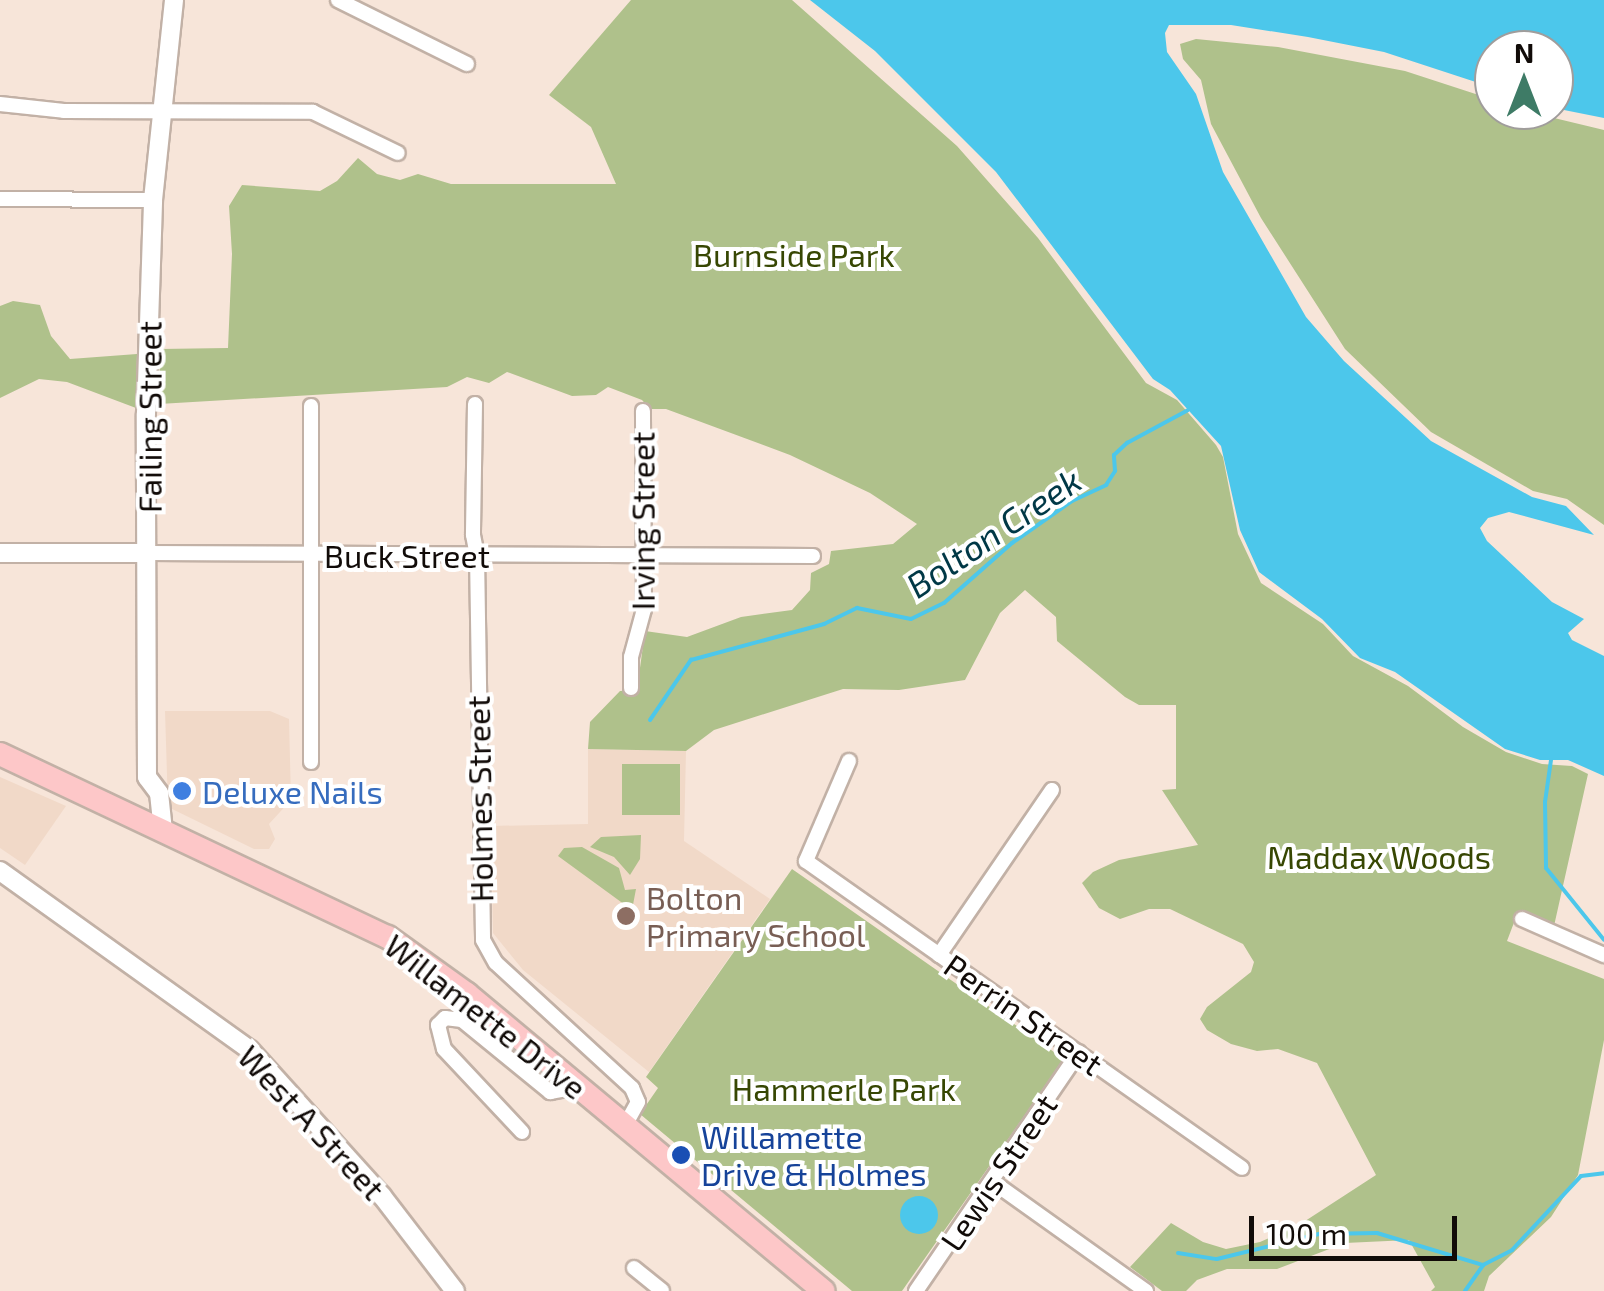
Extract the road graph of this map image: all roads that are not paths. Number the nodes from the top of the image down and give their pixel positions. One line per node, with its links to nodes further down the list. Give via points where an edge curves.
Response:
1 (174, 0): 5 (street, Failing Street)
2 (338, 0): 3 (street)
3 (467, 64)
4 (0, 104): 5 (street, via 64,112)
5 (163, 109): 6 (street, via 313,112); 8 (street, Failing Street)
6 (398, 154)
7 (0, 199): 8 (street)
8 (152, 200): 13 (street, Failing Street)
9 (475, 404): 15 (street, Holmes Street)
10 (311, 406): 14 (street)
11 (642, 411): 16 (street, Irving Street)
12 (0, 553): 13 (street, Buck Street)
13 (148, 553): 14 (street, Buck Street); 23 (street, Failing Street, via 147,777 159,793)
14 (312, 554): 15 (street, Buck Street); 20 (street)
15 (477, 555): 16 (street, Buck Street); 30 (street, Holmes Street, via 483,940 496,962 632,1088 638,1102)
16 (644, 556): 17 (street, Buck Street); 18 (street, Irving Street, via 644,609)
17 (813, 556)
18 (631, 688)
19 (0, 754): 23 (main road, Willamette Drive)
20 (311, 762)
21 (848, 762): 26 (street, Perrin Street, via 806,861)
22 (1052, 790): 26 (street)
23 (163, 831): 29 (main road, Willamette Drive, via 388,937)
24 (0, 871): 35 (street, West A Street, via 250,1050 382,1196)
25 (1522, 919): 27 (street)
26 (939, 955): 28 (street, Perrin Street)
27 (1604, 955)
28 (1079, 1052): 32 (street, Perrin Street); 33 (street, Lewis Street)
29 (570, 1080): 30 (main road, Willamette Drive); 31 (street, via 550,1092 462,1020 445,1018 438,1025 444,1048)
30 (625, 1125): 37 (main road, Willamette Drive)
31 (522, 1132)
32 (1242, 1168)
33 (992, 1182): 38 (street, Lewis Street); 39 (street)
34 (634, 1268): 36 (street)
35 (455, 1291)
36 (662, 1291)
37 (822, 1291)
38 (916, 1291)
39 (1146, 1291)

